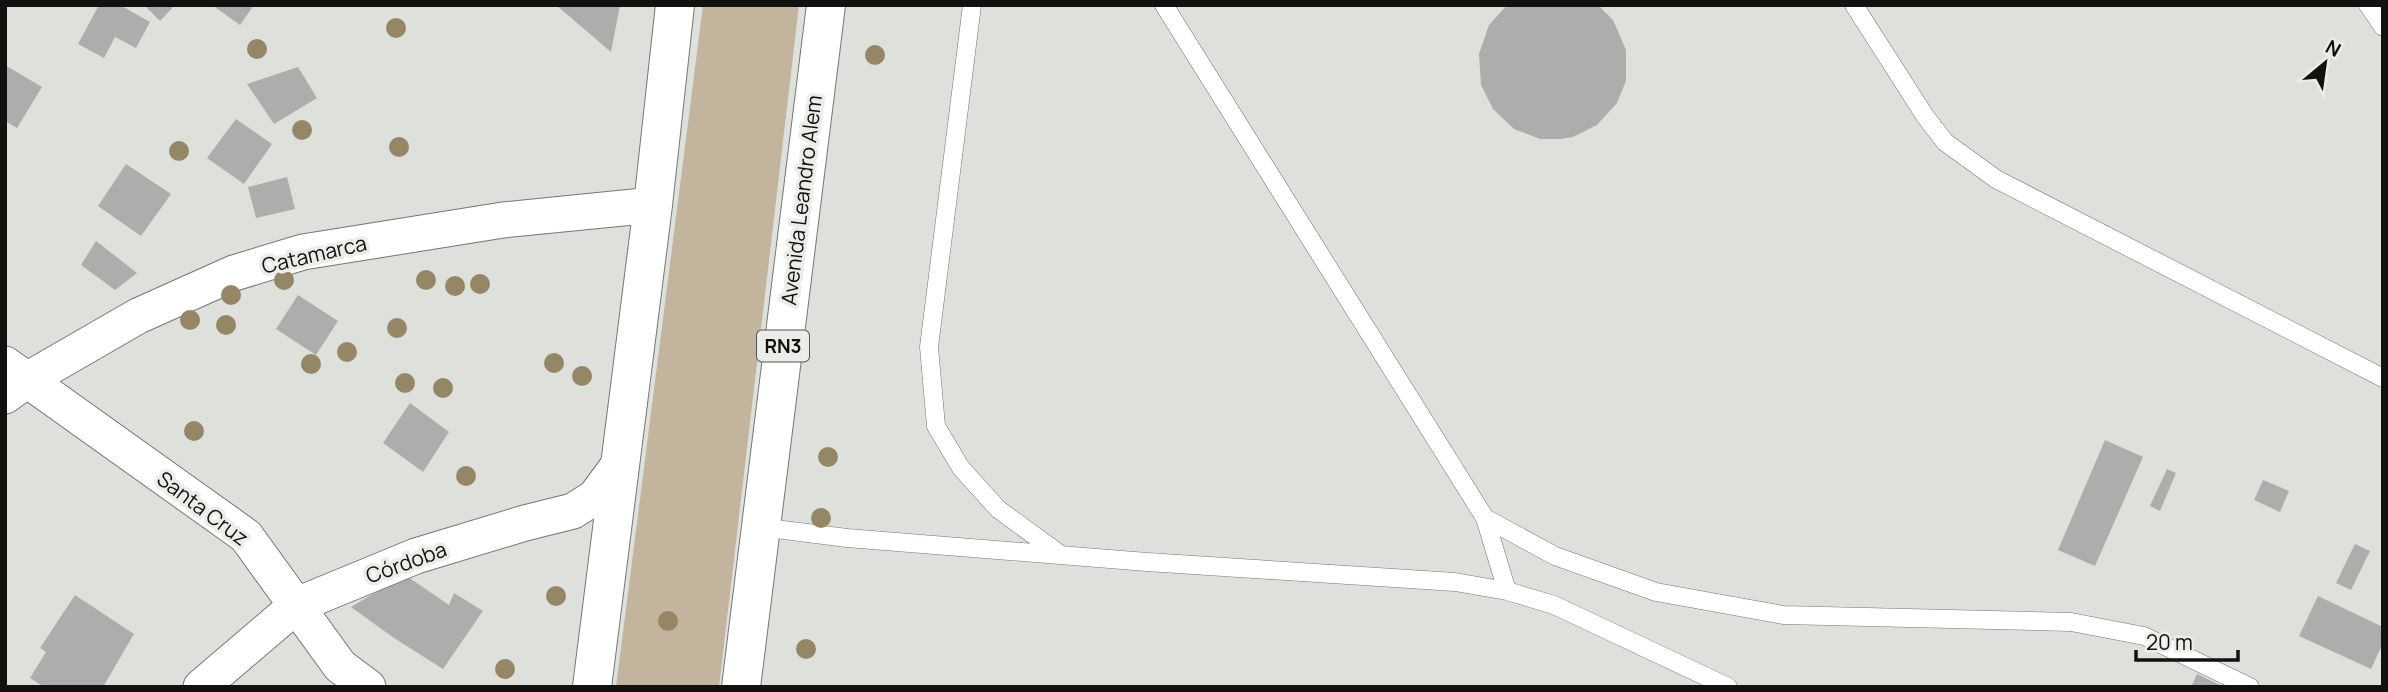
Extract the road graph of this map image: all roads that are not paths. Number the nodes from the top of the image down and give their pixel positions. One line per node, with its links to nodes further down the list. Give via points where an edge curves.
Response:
1 (675, 5): 8 (highway)
2 (826, 5): 13 (highway, Avenida Leandro Alem / RN3)
3 (972, 5): 14 (lane, via 929,347 936,426 961,468 998,509)
4 (1164, 5): 12 (lane)
5 (1854, 5): 9 (lane, via 1945,142 1996,179)
6 (2368, 5): 7 (lane)
7 (2383, 27)
8 (653, 205): 10 (street, Catamarca, via 503,220 303,252 234,273); 11 (highway)
9 (2383, 378)
10 (12, 380): 16 (street, Santa Cruz, via 246,536)
11 (620, 463): 16 (street, Córdoba, via 595,497 573,511 415,556); 19 (highway)
12 (1485, 518): 15 (lane); 22 (lane, via 1555,556 1656,592 1783,615 2071,622 2144,636)
13 (760, 527): 14 (lane); 20 (highway, Avenida Leandro Alem / RN3)
14 (1061, 555): 15 (lane, via 1455,582)
15 (1507, 591): 21 (lane, via 1554,605)
16 (297, 605): 17 (street, Córdoba); 18 (street, Santa Cruz, via 340,666)
17 (201, 687)
18 (368, 687)
19 (592, 687)
20 (741, 687)
21 (1728, 687)
22 (2250, 687)

